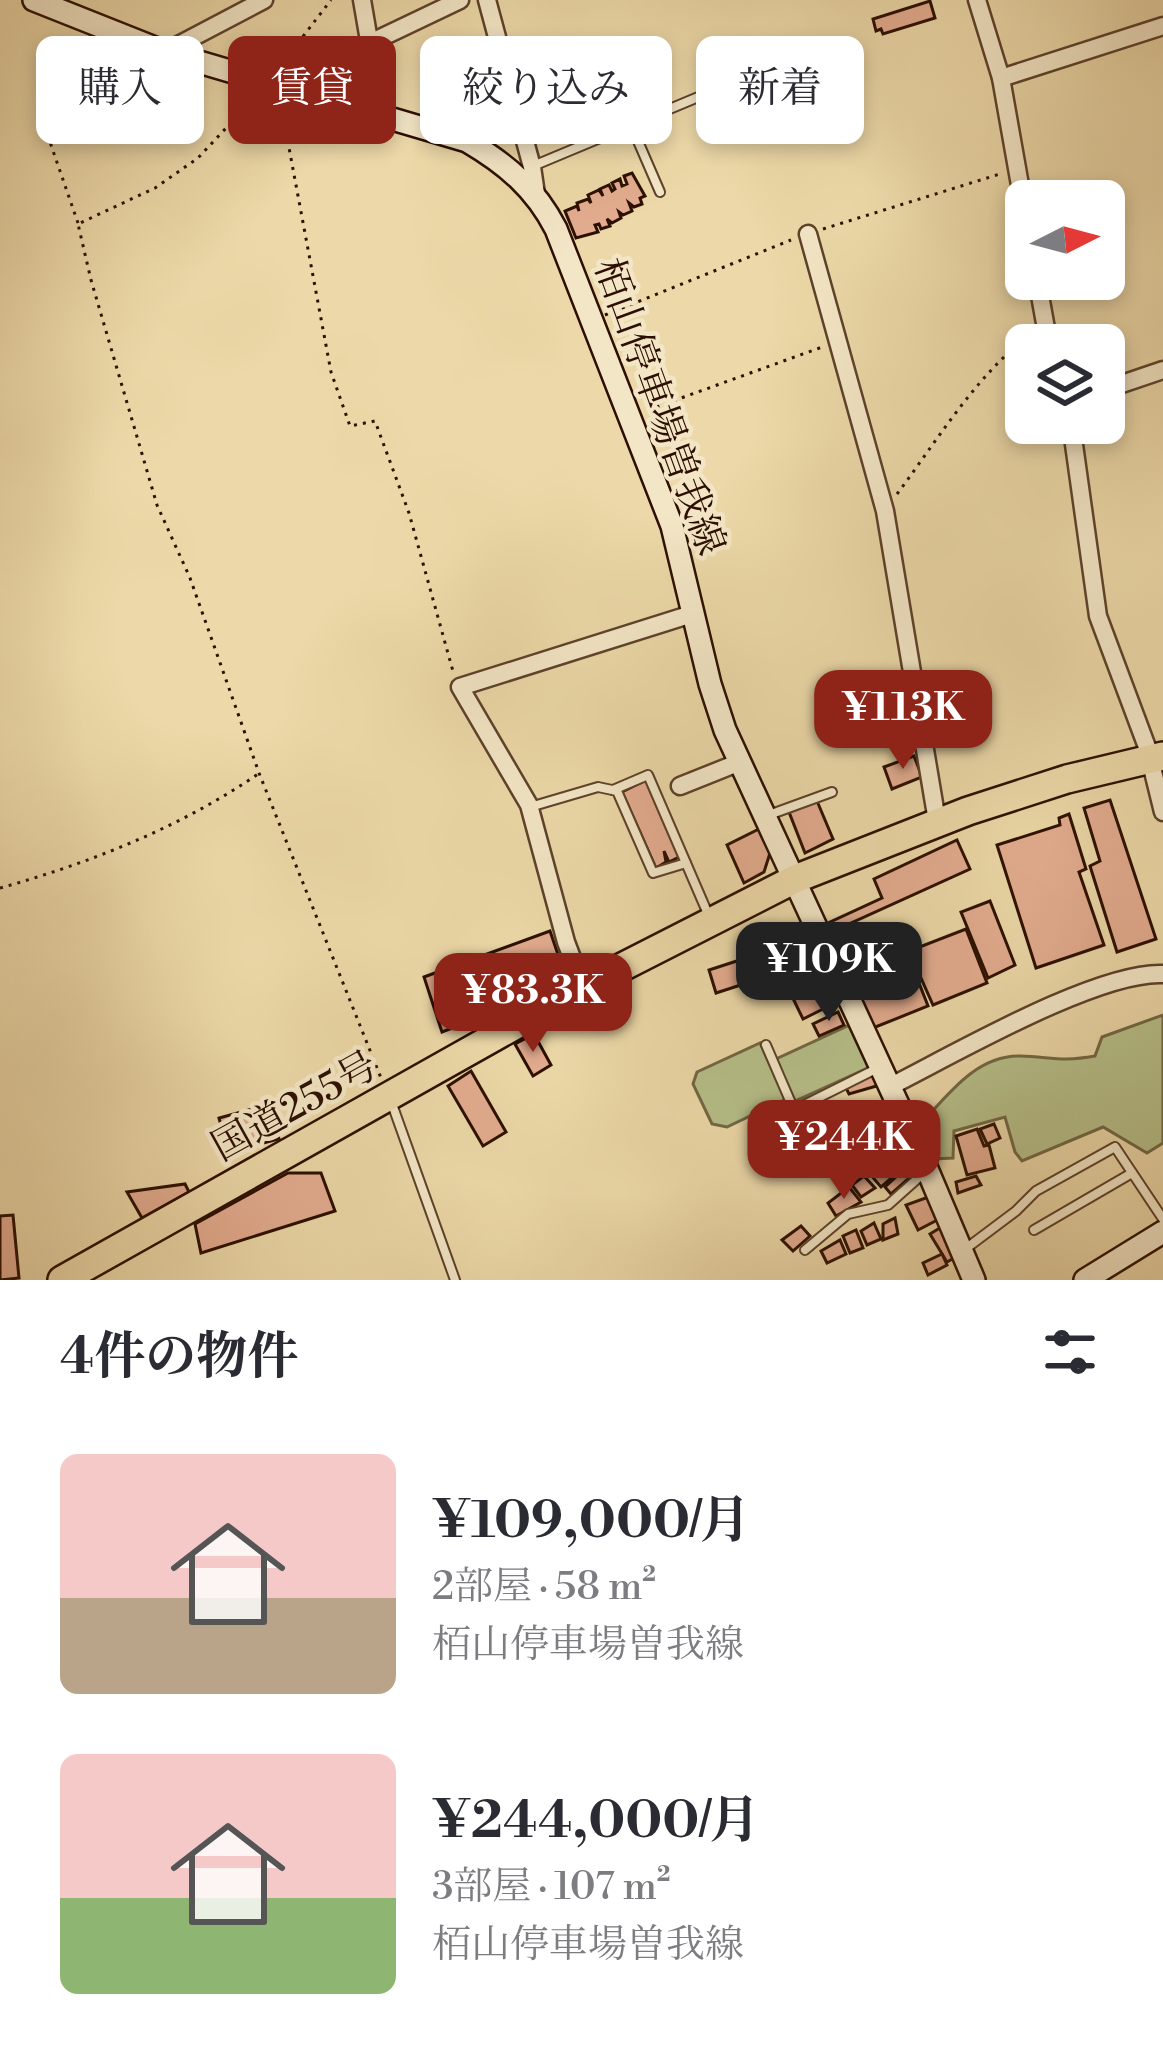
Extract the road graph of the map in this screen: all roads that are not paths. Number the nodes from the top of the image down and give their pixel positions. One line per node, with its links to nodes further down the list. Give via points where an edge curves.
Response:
1 (34, 0): 8 (main road, 栢山停車場曽我線)
2 (264, 0): 9 (street)
3 (362, 0): 10 (street)
4 (460, 0): 11 (street)
5 (487, 0): 16 (street)
6 (977, 0): 12 (street)
7 (1163, 26): 12 (street)
8 (125, 36)
9 (195, 36)
10 (371, 36)
11 (385, 36)
12 (1001, 78): 17 (street)
13 (396, 120): 19 (main road, 栢山停車場曽我線, via 467,141)
14 (587, 144): 16 (lane)
15 (640, 144): 18 (lane)
16 (532, 167): 19 (street)
17 (1019, 180)
18 (660, 192)
19 (536, 194): 24 (main road, 栢山停車場曽我線, via 672,526)
20 (808, 234): 33 (street, via 885,511)
21 (1163, 370): 22 (street)
22 (1125, 383)
23 (1075, 444): 25 (street, via 1094,601)
24 (695, 614): 26 (main road, 栢山停車場曽我線, via 716,709); 30 (street, via 460,687)
25 (1156, 758): 31 (street); 33 (highway, 国道255号)
26 (740, 762): 27 (street); 32 (main road, 栢山停車場曽我線)
27 (680, 786)
28 (614, 790): 30 (lane, via 598,787); 34 (lane, via 653,873); 34 (lane, via 648,776)
29 (832, 791): 32 (lane)
30 (530, 807): 38 (street)
31 (1163, 812)
32 (765, 816): 35 (main road, 栢山停車場曽我線)
33 (937, 821): 35 (highway, 国道255号)
34 (686, 863): 36 (lane)
35 (795, 879): 36 (highway, 国道255号); 40 (main road, 栢山停車場曽我線)
36 (711, 921): 38 (highway, 国道255号)
37 (1163, 974): 40 (street, via 1138,973)
38 (583, 987): 41 (highway, 国道255号)
39 (766, 1046): 40 (lane, via 794,1110)
40 (884, 1077): 42 (main road, 栢山停車場曽我線)
41 (389, 1097): 49 (highway, 国道255号); 50 (lane)
42 (927, 1170): 47 (lane, via 888,1204 848,1214); 48 (main road, 栢山停車場曽我線)
43 (1132, 1173): 44 (lane); 45 (lane); 48 (lane, via 1115,1147 1036,1191)
44 (1163, 1219)
45 (1034, 1230)
46 (1163, 1232): 52 (main road)
47 (805, 1250)
48 (962, 1251): 51 (main road, 栢山停車場曽我線)
49 (79, 1276)
50 (455, 1280)
51 (974, 1280)
52 (1084, 1280)

